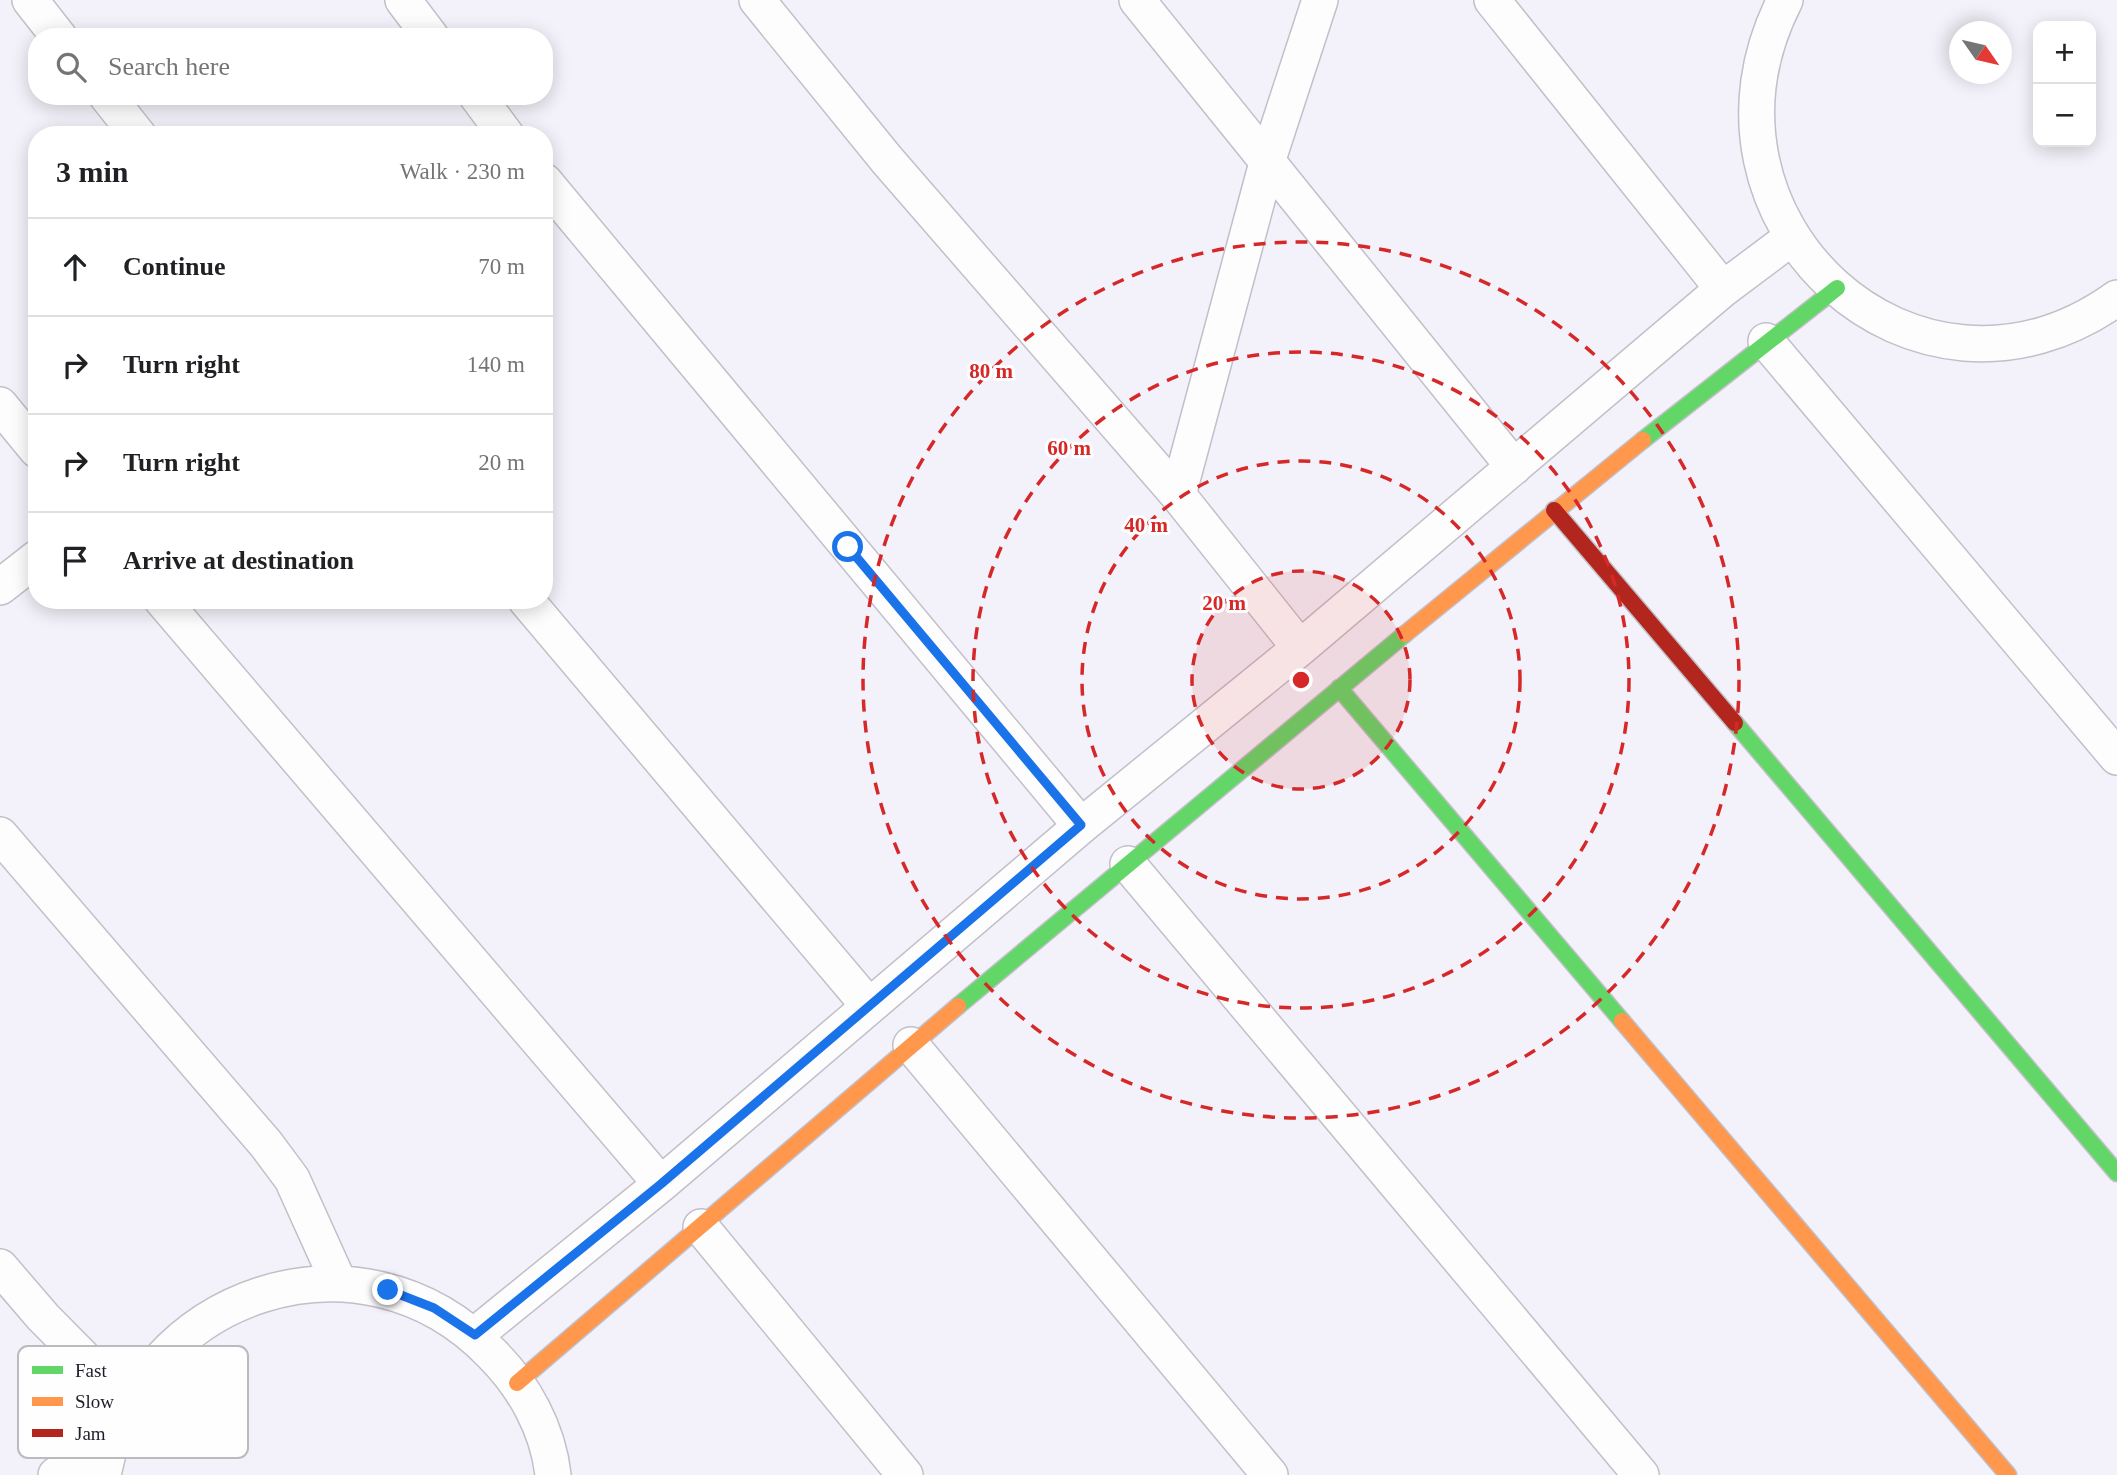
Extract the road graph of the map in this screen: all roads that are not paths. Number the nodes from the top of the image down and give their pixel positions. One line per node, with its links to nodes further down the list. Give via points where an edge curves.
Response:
1 (30, 0): 8 (street)
2 (403, 0): 9 (street)
3 (757, 0): 24 (street, via 887,160)
4 (1137, 0): 14 (street)
5 (1320, 0): 14 (street)
6 (1493, 0): 18 (street)
7 (1785, 0): 16 (street, via 1765,47 1756,96 1757,145 1769,193)
8 (52, 28)
9 (424, 28)
10 (114, 105): 12 (street)
11 (484, 105): 13 (street)
12 (131, 126)
13 (499, 126)
14 (1268, 159): 23 (street); 24 (street)
15 (553, 192): 33 (street)
16 (1791, 238): 17 (street); 18 (street)
17 (1837, 288): 19 (street, via 1860,307 1904,329 1952,341 2002,342 2051,333); 20 (street)
18 (1723, 289): 23 (street)
19 (2116, 301)
20 (1766, 341): 25 (street); 32 (street)
21 (0, 405): 22 (street)
22 (28, 439)
23 (1514, 467): 30 (street)
24 (1178, 495): 30 (street)
25 (1555, 510): 31 (street); 38 (street)
26 (28, 565): 27 (street)
27 (0, 587)
28 (170, 609): 39 (street)
29 (534, 609): 36 (street)
30 (1300, 648): 33 (street)
31 (1339, 688): 35 (street); 53 (street)
32 (2117, 757)
33 (1081, 825): 36 (street)
34 (0, 835): 42 (street, via 273,1153 292,1179)
35 (1128, 864): 37 (street); 52 (street)
36 (869, 1006): 39 (street)
37 (911, 1045): 40 (street); 51 (street)
38 (2117, 1173)
39 (661, 1184): 43 (street)
40 (701, 1227): 46 (street); 50 (street)
41 (0, 1267): 44 (street)
42 (339, 1283): 43 (street, via 388,1290 434,1308); 45 (street, via 290,1286 242,1299 198,1323)
43 (475, 1335): 46 (street)
44 (72, 1346)
45 (173, 1346)
46 (517, 1383): 49 (street, via 535,1413)
47 (105, 1461): 48 (street)
48 (56, 1475)
49 (553, 1475)
50 (905, 1475)
51 (1270, 1475)
52 (1641, 1475)
53 (2008, 1475)

